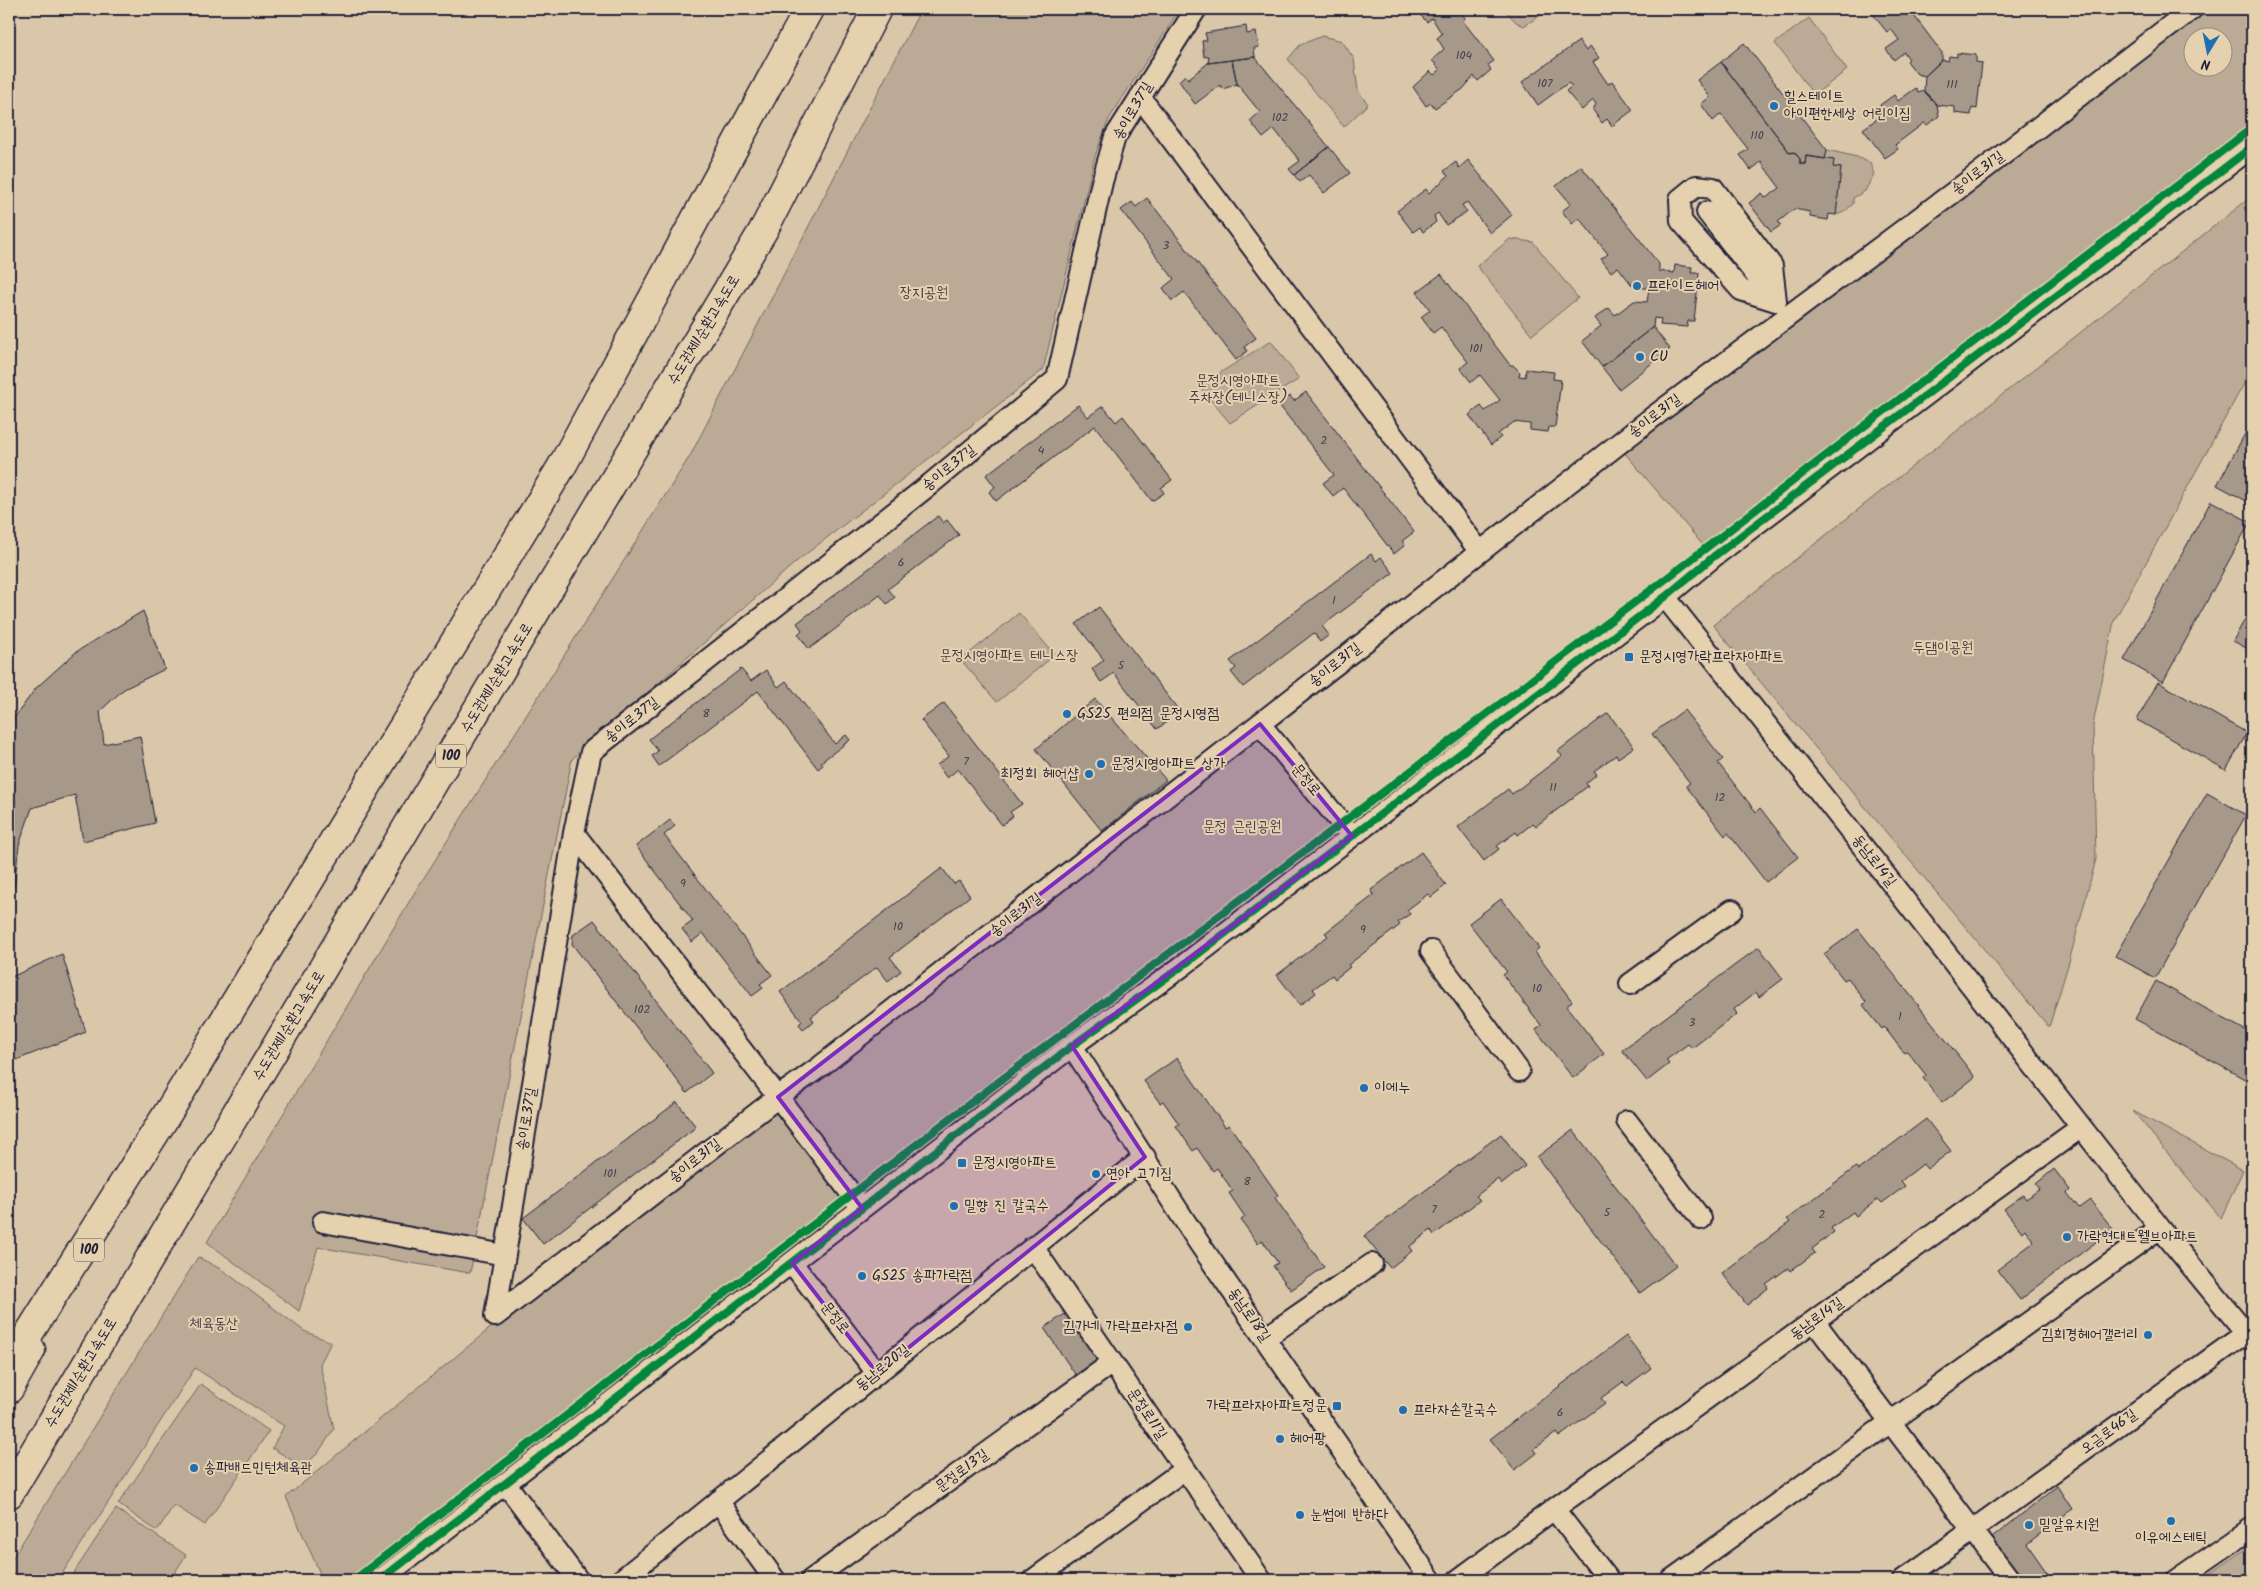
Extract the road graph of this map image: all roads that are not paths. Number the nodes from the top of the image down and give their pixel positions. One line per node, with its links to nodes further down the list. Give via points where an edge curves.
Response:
1 (809, 9): 20 (highway, 100, via 562,466)
2 (878, 9): 43 (highway, 수도권제1순환고속도로 / 100, via 764,229)
3 (1196, 9): 5 (street, 송이로37길)
4 (2180, 12): 8 (street, 송이로31길, via 1976,175)
5 (1140, 97): 9 (street); 12 (street, 송이로37길, via 1115,137 1057,380 591,752)
6 (2252, 147): 10 (street)
7 (1707, 212): 8 (street)
8 (1782, 309): 8 (street, via 1772,266 1713,188 1696,186 1680,199 1680,221 1741,290); 9 (street, 송이로31길, via 1653,417)
9 (1480, 552): 11 (street, 송이로31길)
10 (1665, 597): 13 (street); 22 (street, 동남로14길)
11 (1260, 724): 13 (street, 문정로); 19 (street, 송이로31길)
12 (574, 834): 19 (street); 29 (street, 송이로37길)
13 (1352, 836): 17 (street)
14 (1732, 910): 16 (street)
15 (1431, 951): 18 (street)
16 (1630, 984)
17 (1072, 1046): 23 (street, 동남로18길); 24 (street)
18 (1519, 1071)
19 (778, 1097): 24 (street); 32 (street, 송이로31길)
20 (169, 1111): 37 (highway, 100); 39 (highway, 100)
21 (1627, 1121): 25 (street)
22 (2080, 1128): 27 (street, 동남로14길); 33 (street, 동남로14길)
23 (1145, 1157): 28 (street, 동남로20길); 35 (street, 동남로18길, via 1199,1243)
24 (862, 1208): 30 (street)
25 (1701, 1219)
26 (323, 1222): 29 (street)
27 (2160, 1228): 34 (street, 동남로14길); 40 (street)
28 (1033, 1247): 36 (street, 문정로11길); 38 (street, 동남로20길)
29 (505, 1255): 32 (street, 송이로37길)
30 (792, 1263): 38 (street, 문정로); 42 (street)
31 (1372, 1264): 35 (street)
32 (495, 1316)
33 (1814, 1321): 40 (street); 45 (street, 동남로14길)
34 (2251, 1334): 47 (street, 오금로46길)
35 (1265, 1338): 55 (street, 동남로18길)
36 (1112, 1362): 41 (street, 문정로11길); 53 (street, 문정로13길)
37 (9, 1365)
38 (877, 1373): 44 (street, 동남로20길)
39 (9, 1389)
40 (1890, 1423): 47 (street); 58 (street)
41 (1185, 1469): 48 (street, 문정로11길); 54 (street)
42 (506, 1484): 49 (street); 50 (street)
43 (9, 1494)
44 (718, 1501): 51 (street, 동남로20길); 52 (street)
45 (1554, 1509): 56 (street, 동남로14길); 57 (street)
46 (2252, 1528): 61 (street)
47 (1971, 1531): 59 (street, 오금로46길); 60 (street)
48 (1253, 1577)
49 (380, 1580)
50 (578, 1580)
51 (621, 1580)
52 (776, 1580)
53 (811, 1580)
54 (1033, 1580)
55 (1431, 1580)
56 (1458, 1580)
57 (1609, 1580)
58 (1671, 1580)
59 (1903, 1580)
60 (2010, 1580)
61 (2177, 1580)

